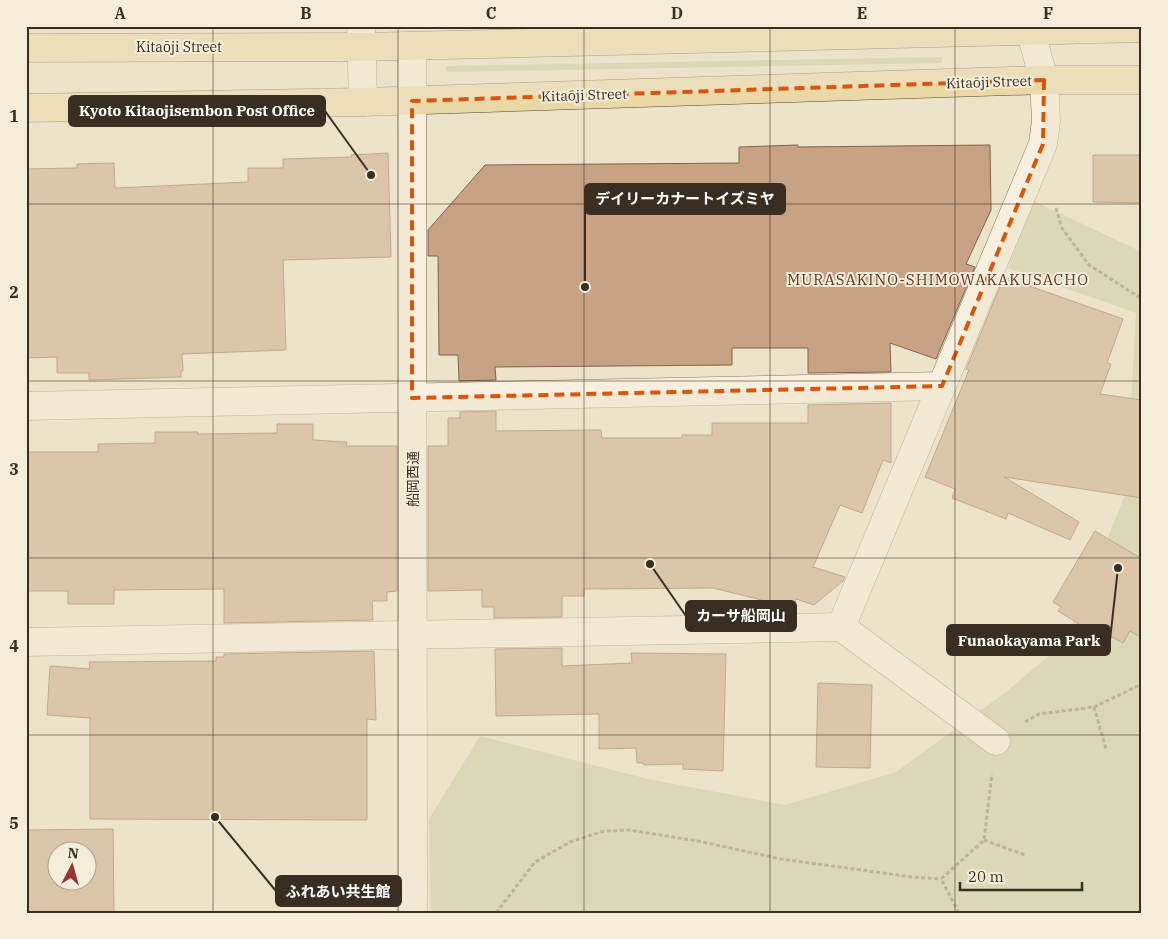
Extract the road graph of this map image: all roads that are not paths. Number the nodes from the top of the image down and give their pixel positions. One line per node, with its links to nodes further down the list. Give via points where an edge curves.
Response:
1 (1142, 28): 2 (main road, Kitaōji Street)
2 (1029, 29): 4 (main road, Kitaōji Street); 6 (street)
3 (362, 37): 4 (main road, Kitaōji Street); 5 (main road, Kitaōji Street); 9 (street)
4 (412, 46): 8 (street, 船岡西通)
5 (26, 48)
6 (1044, 80): 7 (main road, Kitaōji Street); 8 (main road, Kitaōji Street); 11 (street, via 1046,121 1043,144)
7 (1142, 80)
8 (412, 101): 9 (main road, Kitaōji Street); 12 (street, 船岡西通)
9 (363, 102): 10 (main road, Kitaōji Street)
10 (26, 108)
11 (942, 386): 12 (street); 14 (street)
12 (412, 398): 13 (street); 15 (street, 船岡西通)
13 (26, 406)
14 (841, 627): 15 (street); 17 (street)
15 (413, 635): 16 (street); 18 (street, 船岡西通)
16 (26, 642)
17 (996, 741)
18 (413, 913)

